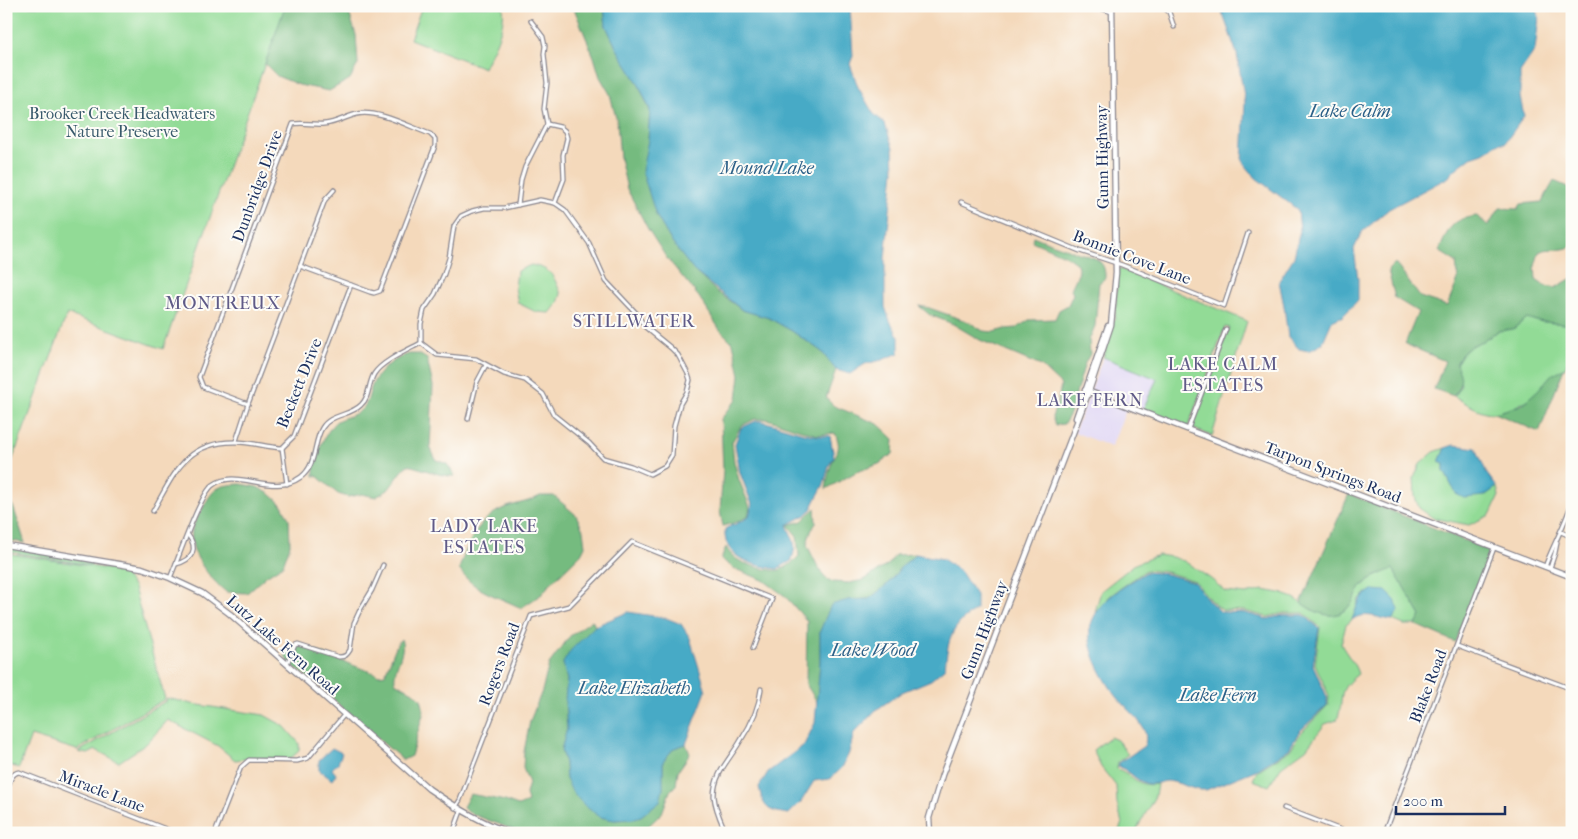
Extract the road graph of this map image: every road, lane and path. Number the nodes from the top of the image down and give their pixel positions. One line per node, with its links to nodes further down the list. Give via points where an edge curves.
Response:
1 (1093, 6): 4 (street)
2 (1112, 6): 4 (main road, Gunn Highway)
3 (1162, 6): 6 (street, via 1169,12)
4 (1113, 12): 13 (main road, Gunn Highway)
5 (531, 21): 7 (street, via 543,37 545,46 547,84 544,109)
6 (1174, 26)
7 (547, 124): 10 (street, via 560,127 567,138 563,155 564,179); 11 (street, via 525,167)
8 (334, 190): 14 (street, via 324,200)
9 (961, 202): 13 (street, Bonnie Cove Lane, via 1080,251)
10 (555, 203): 11 (street, via 540,200); 18 (street, via 565,210 589,243 606,281 638,315 644,326 672,348 688,374 687,392 674,426 672,455 665,466 650,474 603,458 590,443 554,415 543,394 533,385)
11 (518, 205): 17 (street, via 484,208 461,216 454,226 444,274 424,310)
12 (1248, 234): 13 (street, Bonnie Cove Lane, via 1224,306)
13 (1116, 262): 19 (main road, Gunn Highway, via 1113,307)
14 (300, 266): 15 (street, Dunbridge Drive); 20 (street)
15 (351, 285): 20 (street, Dunbridge Drive, via 372,293 380,291 435,146 435,138 430,134 371,113 324,124 293,124 199,377 203,386); 24 (street, Beckett Drive, via 294,436)
16 (1226, 329): 22 (street)
17 (421, 343): 18 (street, via 437,355 476,359); 25 (street, via 384,364 374,374 368,394 360,406 334,417 322,428 312,462 302,476)
18 (486, 365): 21 (street, via 477,382)
19 (1087, 390): 22 (main road, Tarpon Springs Road); 56 (main road, Gunn Highway, via 942,775 930,818)
20 (248, 404): 23 (street)
21 (468, 419)
22 (1188, 429): 33 (main road, Tarpon Springs Road)
23 (236, 442): 24 (street, Beckett Drive); 27 (street, Beckett Drive, via 212,445 192,454 179,466)
24 (282, 448): 25 (street)
25 (287, 484): 29 (street, via 270,486 228,479 213,485 202,498)
26 (1572, 502): 28 (street)
27 (153, 511)
28 (1561, 532): 30 (street); 31 (street)
29 (188, 535): 36 (street); 36 (street, via 194,545 193,552 187,560)
30 (1572, 540)
31 (1557, 542): 34 (street); 35 (street)
32 (6, 545): 39 (main road, Lutz Lake Fern Road, via 142,568)
33 (1494, 548): 38 (main road, Tarpon Springs Road); 41 (street, Blake Road)
34 (1550, 552): 35 (street); 38 (street)
35 (1555, 553): 38 (street)
36 (176, 564): 39 (street)
37 (383, 565): 43 (street, via 354,623 348,654 339,657 298,644)
38 (1547, 568): 40 (main road, Tarpon Springs Road)
39 (170, 578): 43 (main road, Lutz Lake Fern Road, via 216,603)
40 (1572, 578)
41 (1457, 646): 44 (street); 58 (street, Blake Road)
42 (753, 648): 48 (street, Rogers Road, via 772,599 632,542 569,606 531,616)
43 (286, 664): 46 (main road, Lutz Lake Fern Road)
44 (1572, 688)
45 (761, 689): 55 (street, via 750,723 716,782 714,795)
46 (344, 715): 48 (main road, Lutz Lake Fern Road); 52 (street, via 308,758 297,761 249,760 241,767)
47 (6, 794): 51 (street, Miracle Lane, via 12,776 20,772)
48 (455, 808): 50 (main road, Lutz Lake Fern Road)
49 (1284, 808): 57 (street)
50 (461, 811): 53 (street); 54 (main road, Lutz Lake Fern Road)
51 (176, 833)
52 (215, 833)
53 (453, 833)
54 (510, 833)
55 (726, 833)
56 (930, 833)
57 (1349, 833)
58 (1384, 833)

